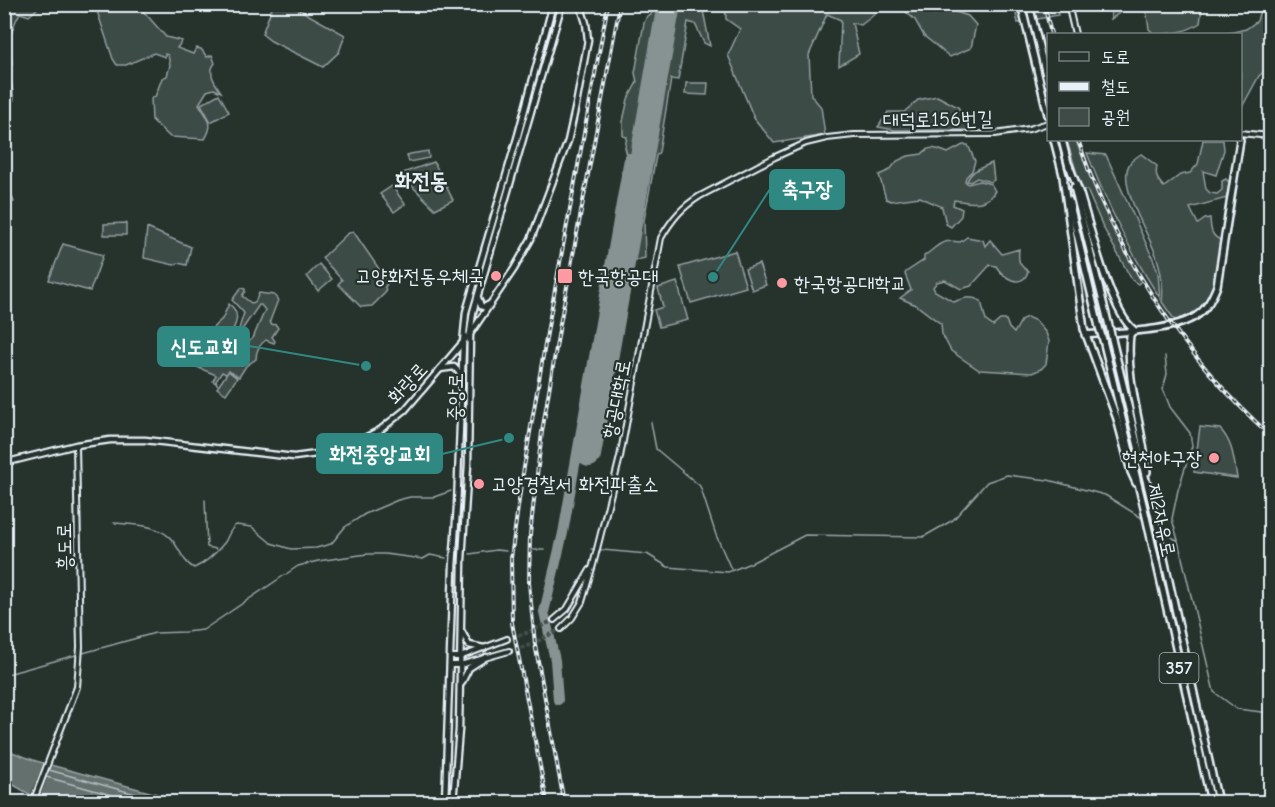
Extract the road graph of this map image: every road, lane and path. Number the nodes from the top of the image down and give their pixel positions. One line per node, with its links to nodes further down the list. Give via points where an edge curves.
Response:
1 (553, 4): 24 (main road, 중앙로, via 470,296)
2 (562, 4): 19 (main road, 중앙로)
3 (580, 4): 20 (main road, 화랑로, via 588,40 568,141 531,239)
4 (1022, 4): 9 (highway)
5 (1029, 4): 8 (highway)
6 (1068, 4): 7 (street)
7 (1075, 33)
8 (1047, 80)
9 (1047, 111)
10 (1047, 123): 18 (street, 대덕로156번길, via 995,134 854,135 806,143 689,202 673,217 661,238)
11 (1242, 136): 12 (street)
12 (1270, 136)
13 (1054, 141): 17 (highway, 제2자유로 / 357)
14 (1062, 141): 16 (highway, 제2자유로 / 357)
15 (1240, 141): 21 (highway, via 1212,298 1186,321)
16 (1069, 165): 21 (highway, via 1108,283 1127,325); 29 (highway, 제2자유로 / 357, bridge)
17 (1063, 177): 23 (highway); 30 (highway, 제2자유로 / 357, bridge)
18 (656, 261): 31 (street, 항공대학로, via 620,457)
19 (478, 298): 20 (main road, via 481,306); 22 (main road, 중앙로)
20 (490, 304): 22 (main road, 화랑로)
21 (1134, 330): 23 (highway); 29 (highway, via 1130,335 1130,359 1134,403)
22 (470, 334): 24 (main road, 화랑로); 33 (main road, 중앙로)
23 (1085, 335): 30 (highway)
24 (463, 343): 25 (main road, 화랑로); 26 (main road, 중앙로)
25 (440, 369): 26 (main road, via 456,368); 27 (main road, 화랑로, via 405,410 380,430 324,453 294,457 145,440)
26 (462, 381): 38 (main road, 중앙로)
27 (76, 445): 28 (main road, 화랑로); 44 (street, 흥도로, via 78,687)
28 (4, 463)
29 (1149, 494): 48 (highway, 제2자유로 / 357)
30 (1141, 495): 47 (highway, 제2자유로 / 357)
31 (593, 564): 32 (street, via 567,609); 34 (street, via 582,602)
32 (554, 620)
33 (461, 629): 36 (main road, via 469,645); 39 (main road, 중앙로)
34 (561, 629)
35 (507, 639): 36 (street)
36 (484, 648): 39 (street)
37 (509, 651): 40 (street)
38 (450, 657): 39 (street); 41 (main road, 중앙로)
39 (460, 657): 42 (main road, 중앙로)
40 (486, 657): 42 (street); 43 (main road, via 469,668)
41 (451, 665): 42 (street); 45 (main road, 중앙로)
42 (460, 665): 43 (main road, 중앙로)
43 (459, 690): 46 (main road, 중앙로)
44 (33, 802)
45 (446, 802)
46 (453, 802)
47 (1211, 802)
48 (1218, 802)

